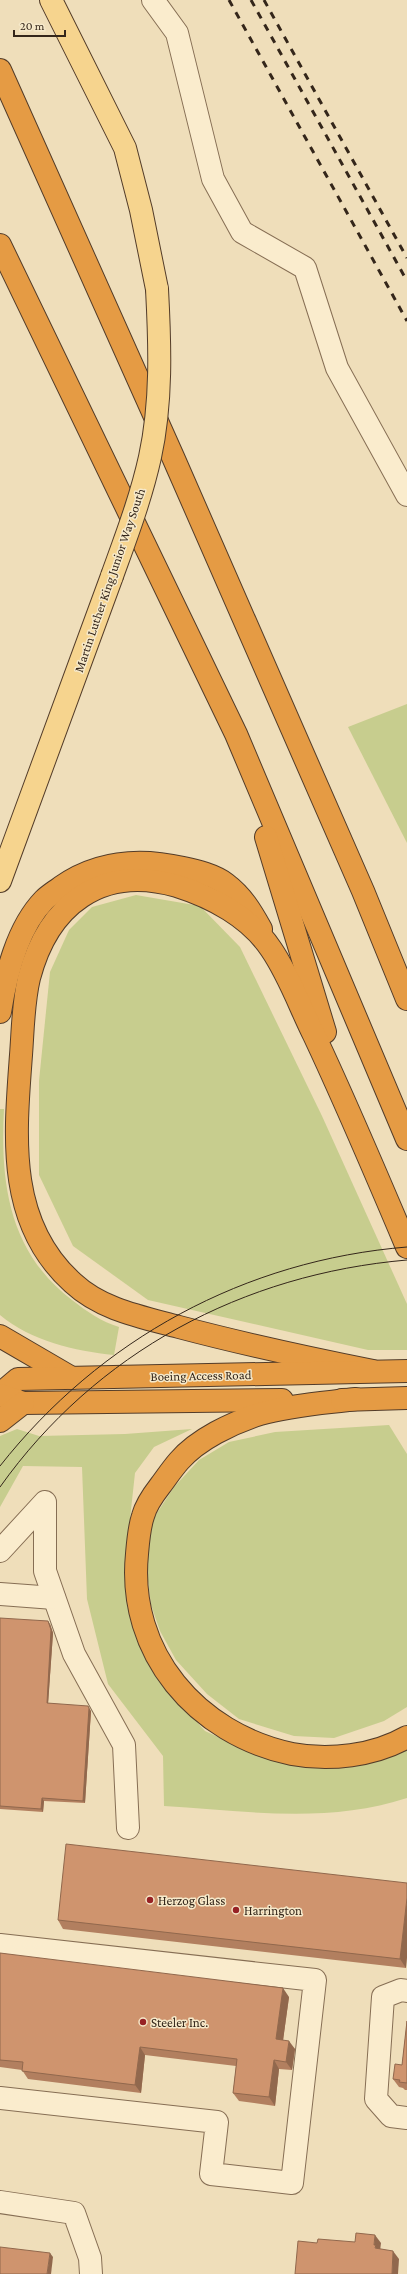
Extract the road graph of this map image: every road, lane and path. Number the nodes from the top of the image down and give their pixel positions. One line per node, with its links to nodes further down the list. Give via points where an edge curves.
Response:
1 (51, 0): 11 (main road, Martin Luther King Junior Way South, bridge, via 125,148 157,289 158,400 150,456 136,509)
2 (153, 0): 8 (lane, via 177,33 213,179 242,232 305,268 337,368)
3 (0, 70): 5 (highway)
4 (0, 93): 5 (highway)
5 (38, 159): 13 (highway, via 176,464 363,891)
6 (0, 245): 9 (highway)
7 (0, 281): 9 (highway)
8 (407, 495)
9 (154, 564): 10 (highway)
10 (236, 734): 15 (highway, via 307,976); 16 (highway)
11 (0, 881)
12 (271, 948): 14 (highway, via 249,907 224,883 196,871 170,865 144,862 116,863 89,870 69,882 45,899 31,916 9,971); 15 (highway); 19 (highway, via 248,923 213,899 162,882 113,882 85,892 66,907 42,941 29,979 25,1006 18,1091 17,1148 18,1179 23,1202 35,1232 56,1264 72,1283 105,1304 126,1313 238,1343)
13 (407, 999)
14 (0, 1012)
15 (352, 1116): 17 (highway)
16 (407, 1139)
17 (407, 1247)
18 (0, 1336): 20 (highway)
19 (391, 1371): 20 (highway, Boeing Access Road)
20 (72, 1378): 21 (highway, Boeing Access Road, via 18,1379)
21 (0, 1395): 24 (highway, Boeing Access Road)
22 (406, 1398): 23 (highway, Boeing Access Road)
23 (356, 1400): 24 (highway, Boeing Access Road); 29 (highway, via 260,1414 214,1435 179,1460 150,1499 143,1516 136,1566 138,1598 150,1641 175,1684 208,1717 250,1742 305,1756 331,1757 354,1755)
24 (23, 1403): 25 (highway)
25 (0, 1420)
26 (0, 1551): 28 (lane, via 45,1502 45,1571)
27 (0, 1594): 28 (lane)
28 (54, 1598): 30 (lane, via 74,1654 124,1745)
29 (407, 1737)
30 (128, 1828)
31 (0, 1945): 33 (lane, via 315,1980 292,2183 211,2174 217,2122)
32 (407, 1991): 34 (lane, via 400,1990 383,1997 376,2099 391,2116)
33 (0, 2098)
34 (407, 2118)
35 (0, 2202): 36 (lane, via 74,2213 90,2258)
36 (91, 2274)

